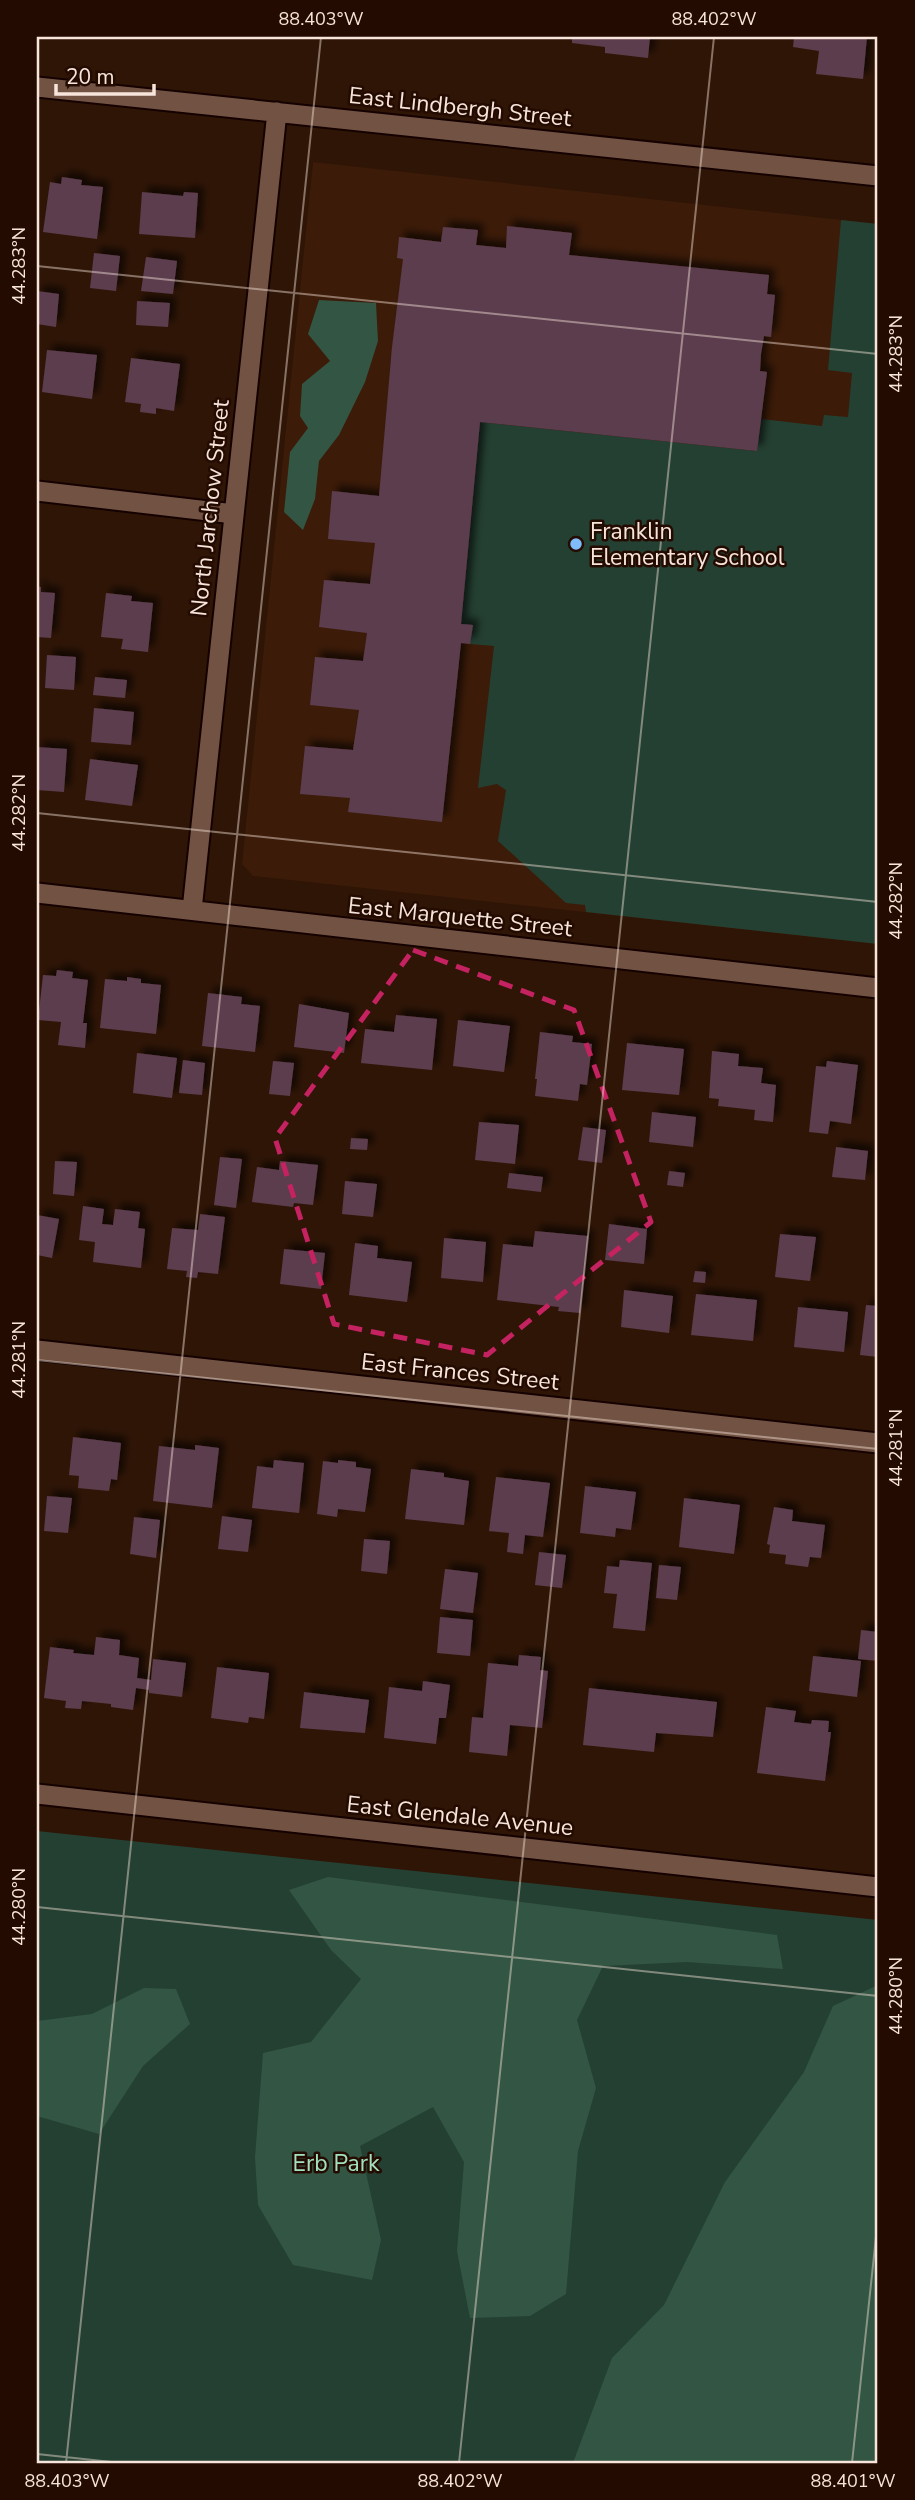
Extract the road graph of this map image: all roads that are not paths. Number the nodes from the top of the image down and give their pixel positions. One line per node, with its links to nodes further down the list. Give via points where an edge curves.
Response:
1 (37, 87): 2 (street, East Lindbergh Street)
2 (277, 112): 3 (street, East Lindbergh Street); 5 (street, North Jarchow Street)
3 (878, 176)
4 (37, 491): 5 (street)
5 (234, 514): 7 (street, North Jarchow Street)
6 (37, 893): 7 (street, East Marquette Street)
7 (192, 910): 8 (street, East Marquette Street)
8 (878, 988)
9 (37, 1350): 10 (street, East Frances Street)
10 (878, 1443)
11 (37, 1794): 12 (street, East Glendale Avenue)
12 (878, 1887)

